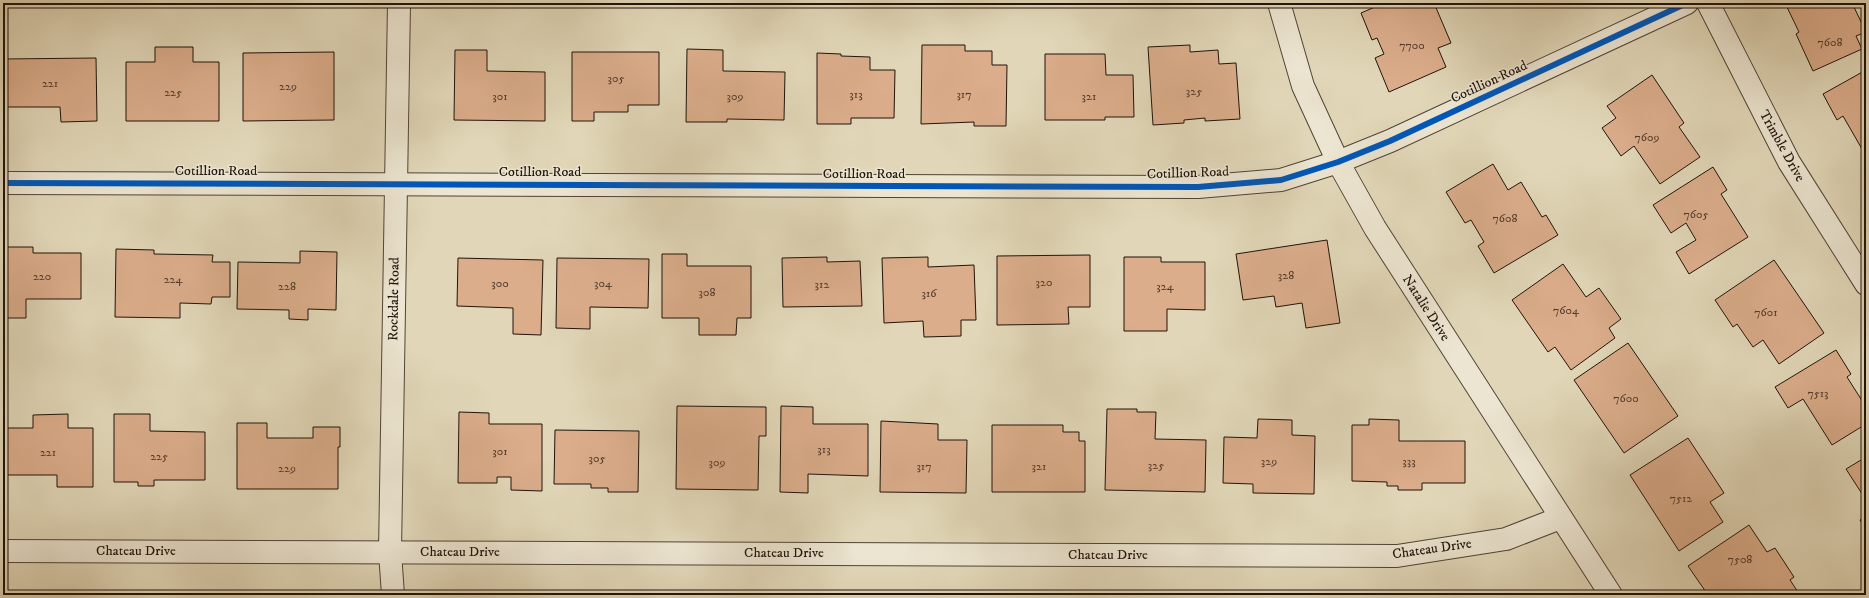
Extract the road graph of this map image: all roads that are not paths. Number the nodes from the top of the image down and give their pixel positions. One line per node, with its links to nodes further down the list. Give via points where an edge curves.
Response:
1 (399, 3): 7 (street, Rockdale Road)
2 (1279, 3): 5 (street, Natalie Drive, via 1304,86)
3 (1687, 3): 5 (street, Cotillion Road, via 1390,142)
4 (1708, 3): 8 (street, Trimble Drive, via 1789,162)
5 (1338, 162): 7 (street, Cotillion Road, via 1281,180 1198,187); 9 (street, Natalie Drive, via 1374,228)
6 (3, 183): 7 (street, Cotillion Road)
7 (396, 183): 11 (street, Rockdale Road)
8 (1866, 284)
9 (1560, 518): 11 (street, Chateau Drive, via 1506,538 1397,556); 13 (street, Natalie Drive)
10 (3, 551): 11 (street, Chateau Drive)
11 (390, 552): 12 (street, Rockdale Road)
12 (393, 595)
13 (1611, 595)

